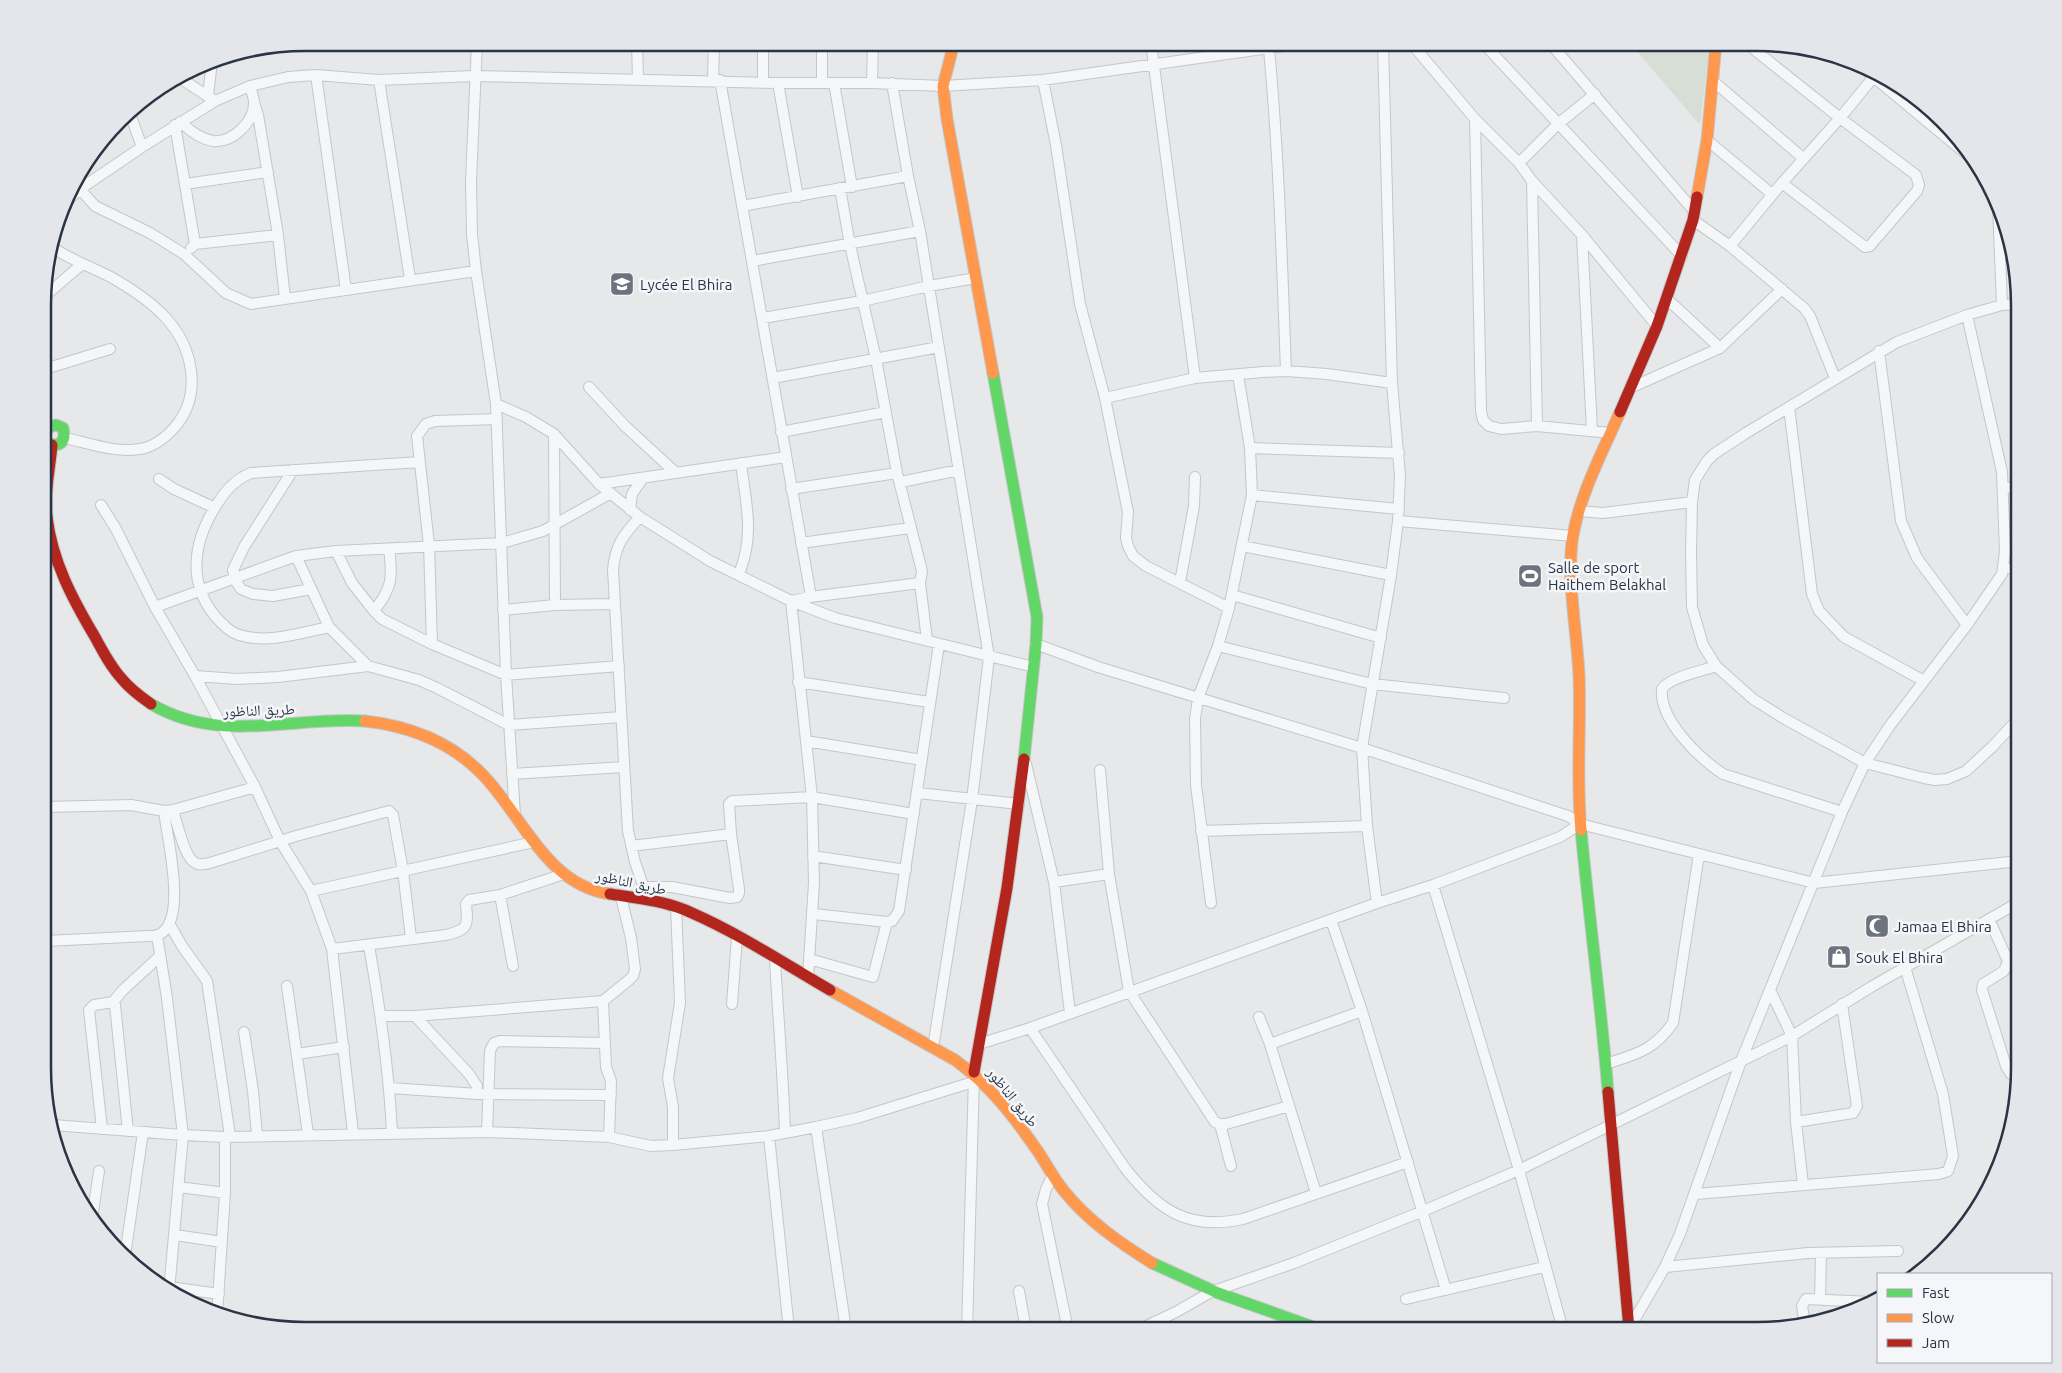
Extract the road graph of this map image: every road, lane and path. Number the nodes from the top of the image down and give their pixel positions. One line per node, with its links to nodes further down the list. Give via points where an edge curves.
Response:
1 (476, 51): 20 (street)
2 (637, 51): 23 (street)
3 (715, 51): 24 (street)
4 (763, 51): 27 (street)
5 (822, 51): 30 (street)
6 (873, 51): 31 (street)
7 (952, 51): 35 (street)
8 (1152, 51): 17 (street)
9 (1239, 51): 17 (street)
10 (1263, 51): 96 (street, via 1276,126)
11 (1383, 51): 101 (street)
12 (1418, 51): 41 (street)
13 (1491, 51): 44 (street)
14 (1558, 51): 37 (street)
15 (1716, 51): 28 (street)
16 (1757, 51): 40 (street)
17 (1153, 66): 25 (street); 99 (street)
18 (212, 70): 38 (street)
19 (316, 75): 22 (street); 34 (street, via 288,77); 81 (street)
20 (474, 76): 22 (street); 23 (street); 75 (street, via 471,181)
21 (1872, 79): 40 (street)
22 (379, 80): 77 (street)
23 (638, 80): 24 (street)
24 (717, 80): 27 (street); 61 (street)
25 (1043, 80): 35 (street); 104 (street, via 1080,304)
26 (185, 81): 38 (street)
27 (763, 81): 29 (street)
28 (1714, 81): 46 (street); 48 (street)
29 (778, 83): 30 (street); 60 (street)
30 (822, 83): 32 (street)
31 (872, 83): 32 (street); 33 (street)
32 (834, 84): 57 (street)
33 (892, 84): 35 (street); 51 (street)
34 (250, 86): 38 (street); 39 (street)
35 (943, 86): 76 (street)
36 (1894, 92): 45 (street)
37 (1595, 94): 44 (street); 62 (street)
38 (212, 98): 43 (street)
39 (254, 102): 43 (street, via 240,132 228,139 214,141 199,137); 50 (street)
40 (1840, 118): 48 (street); 54 (street, via 1916,175 1918,181 1917,191 1870,246 1860,244)
41 (1475, 119): 49 (street); 109 (street, via 1481,411 1490,426 1501,429)
42 (132, 120): 47 (street)
43 (178, 124): 47 (street); 55 (street)
44 (1558, 124): 49 (street); 72 (street)
45 (1948, 138)
46 (1707, 140): 59 (street); 62 (street)
47 (142, 147): 53 (street)
48 (1803, 158): 54 (street)
49 (1519, 163): 52 (street)
50 (268, 172): 55 (street); 65 (street)
51 (908, 176): 57 (street); 64 (street)
52 (1532, 181): 66 (street); 109 (street)
53 (83, 182)
54 (1782, 183): 59 (street)
55 (185, 184): 67 (street)
56 (81, 186): 71 (street, via 95,206)
57 (852, 187): 58 (street)
58 (840, 188): 60 (street); 68 (street)
59 (1772, 194): 69 (street)
60 (798, 197): 61 (street)
61 (742, 206): 73 (street)
62 (1694, 216): 69 (street); 72 (street)
63 (1999, 230): 86 (street)
64 (920, 231): 68 (street); 78 (street)
65 (278, 235): 67 (street); 82 (street)
66 (1582, 235): 89 (street); 111 (street)
67 (195, 244): 71 (street)
68 (850, 244): 73 (street); 84 (street)
69 (1730, 246): 79 (street)
70 (57, 250): 74 (street)
71 (184, 254): 82 (street, via 226,293 244,302 251,304)
72 (1682, 256): 83 (street)
73 (752, 261): 88 (street)
74 (81, 265): 80 (street); 116 (street, via 116,280 163,315 186,349 192,382 190,402 184,416 156,444 140,449 109,449)
75 (476, 271): 77 (street); 105 (street)
76 (976, 278): 78 (street); 178 (street, via 1034,595)
77 (410, 279): 81 (street)
78 (929, 286): 84 (street); 90 (street)
79 (1782, 289): 92 (street); 100 (street, via 1810,316)
80 (52, 290)
81 (346, 290): 82 (street)
82 (285, 298)
83 (1666, 298): 89 (street); 92 (street)
84 (862, 301): 88 (street); 94 (street)
85 (2011, 304): 86 (street)
86 (2002, 305): 87 (street)
87 (1967, 315): 93 (street); 131 (street)
88 (763, 318): 98 (street)
89 (1657, 326): 103 (street)
90 (939, 347): 94 (street); 123 (street)
91 (110, 348): 95 (street)
92 (1720, 348): 103 (street)
93 (1879, 351): 100 (street); 172 (street, via 1901,521 1917,558)
94 (876, 360): 98 (street); 107 (street)
95 (51, 367)
96 (1286, 371): 97 (street); 101 (street)
97 (1238, 375): 99 (street); 117 (street)
98 (773, 378): 112 (street)
99 (1195, 378): 104 (street)
100 (1835, 378): 106 (street)
101 (1392, 383): 118 (street)
102 (589, 387): 124 (street)
103 (1630, 388): 113 (street)
104 (1105, 398): 159 (street, via 1128,512 1126,538 1132,556)
105 (496, 404): 108 (street); 114 (street)
106 (1789, 407): 135 (street, via 1706,460 1695,480); 187 (street, via 1812,594 1819,611 1844,637)
107 (886, 412): 112 (street); 125 (street)
108 (497, 419): 120 (street, via 426,424 417,436); 147 (street)
109 (1537, 426): 111 (street)
110 (51, 428): 116 (street, via 53,425 61,427)
111 (1592, 430): 113 (street)
112 (781, 432): 119 (street)
113 (1611, 433): 140 (street)
114 (554, 434): 129 (street); 143 (street)
115 (51, 437): 116 (street, via 60,445)
116 (65, 438)
117 (1250, 448): 118 (street); 134 (street)
118 (1399, 453): 138 (street)
119 (786, 457): 121 (street); 130 (street)
120 (420, 462): 122 (street); 149 (street)
121 (741, 463): 124 (street); 156 (street, via 749,528 747,551)
122 (293, 470): 137 (street, via 251,473 238,478); 158 (street, via 244,547 233,570)
123 (959, 470): 125 (street); 180 (street)
124 (676, 473): 127 (street)
125 (899, 477): 130 (street); 144 (street)
126 (1195, 477): 159 (street, via 1194,506)
127 (643, 478): 129 (street); 139 (street, via 632,494)
128 (159, 479): 137 (street)
129 (600, 484): 133 (street)
130 (791, 488): 148 (street)
131 (2004, 488): 132 (street); 154 (street)
132 (2011, 488)
133 (611, 493): 139 (street); 143 (street)
134 (1252, 495): 138 (street); 150 (street)
135 (1692, 502): 140 (street, via 1603,513); 183 (street, via 1692,607 1703,645)
136 (101, 505): 168 (street)
137 (215, 508): 162 (street, via 197,552)
138 (1399, 509): 142 (street)
139 (630, 510): 141 (street)
140 (1578, 511): 146 (street)
141 (640, 517): 156 (street, via 710,561); 166 (street, via 621,539 614,558)
142 (1398, 522): 146 (street); 157 (street)
143 (555, 524): 147 (street, via 543,531); 167 (street)
144 (910, 528): 148 (street); 160 (street, via 922,571)
145 (51, 534): 195 (street, طريق الناظور, via 65,579 84,620 124,682 159,709 184,719)
146 (1572, 536): 215 (street, via 1579,675)
147 (502, 543): 149 (street); 170 (street)
148 (802, 543): 164 (street)
149 (430, 545): 151 (street); 176 (street)
150 (1242, 546): 157 (street); 163 (street)
151 (389, 549): 152 (street); 171 (street, via 392,579 386,596)
152 (336, 551): 153 (street); 171 (street, via 352,583)
153 (296, 556): 158 (street); 161 (street)
154 (2004, 567): 155 (street); 172 (street)
155 (2011, 569)
156 (738, 574): 165 (street)
157 (1391, 575): 174 (street)
158 (235, 580): 161 (street, via 241,589 259,595); 162 (street)
159 (1180, 582): 169 (street)
160 (920, 583): 164 (street); 175 (street)
161 (311, 590): 173 (street)
162 (200, 592): 168 (street); 173 (street, via 219,621 238,634 267,639)
163 (1232, 595): 169 (street); 174 (street)
164 (810, 597): 165 (street)
165 (791, 602): 175 (street, via 836,618); 188 (street)
166 (614, 604): 167 (street); 182 (street)
167 (555, 605): 170 (street)
168 (155, 607): 186 (street)
169 (1229, 608): 179 (street)
170 (503, 610): 185 (street)
171 (374, 611): 176 (street, via 382,619)
172 (1967, 625): 187 (street)
173 (329, 627): 181 (street)
174 (1381, 638): 189 (street)
175 (927, 640): 177 (street)
176 (432, 644): 185 (street)
177 (939, 644): 180 (street); 192 (street)
178 (1036, 644): 184 (street); 190 (street, via 1098,668)
179 (1218, 646): 189 (street); 190 (street)
180 (989, 657): 184 (street); 208 (street)
181 (368, 666): 186 (street, via 278,678); 194 (street, via 419,680)
182 (619, 666): 185 (street); 193 (street)
183 (1716, 666): 201 (street, via 1753,699); 212 (street, via 1666,684 1662,689 1664,707 1688,744 1723,774)
184 (1034, 667): 199 (street)
185 (506, 675): 194 (street)
186 (195, 676): 195 (street)
187 (1924, 681): 201 (street)
188 (798, 682): 192 (street); 197 (street)
189 (1372, 684): 191 (street); 198 (street)
190 (1198, 698): 198 (street); 217 (street, via 1194,752)
191 (1504, 698)
192 (929, 702): 200 (street)
193 (621, 717): 194 (street); 202 (street)
194 (509, 725): 204 (street)
195 (223, 727): 205 (street); 214 (street, طريق الناظور, via 345,720 392,725 447,746 470,761)
196 (2011, 727): 201 (street, via 1966,771 1947,779 1924,778)
197 (806, 741): 200 (street); 207 (street)
198 (1362, 748): 215 (street, via 1568,816); 216 (street)
199 (1024, 753): 209 (street); 229 (street)
200 (922, 760): 206 (street)
201 (1866, 763): 212 (street)
202 (624, 767): 204 (street); 221 (street)
203 (1100, 770): 228 (street)
204 (512, 774): 214 (street)
205 (256, 787): 211 (street); 219 (street)
206 (918, 793): 208 (street); 213 (street)
207 (812, 797): 213 (street); 218 (street, via 732,801 729,804); 223 (street)
208 (972, 800): 209 (street); 277 (street)
209 (1019, 804): 274 (street, via 1008,888)
210 (51, 807): 211 (street, via 131,805)
211 (168, 810): 219 (street, via 189,858 199,864); 245 (street, via 175,888)
212 (1842, 812): 230 (street)
213 (914, 814): 225 (street)
214 (515, 815): 220 (street, طريق الناظور)
215 (1580, 824): 222 (street); 231 (street, via 1560,836); 280 (street)
216 (1367, 826): 217 (street); 238 (street)
217 (1201, 831): 237 (street)
218 (731, 834): 221 (street); 232 (street, via 740,893 736,897 672,887)
219 (280, 841): 226 (street, via 389,811 393,815); 233 (street)
220 (534, 842): 226 (street); 227 (street, طريق الناظور)
221 (631, 846): 232 (street)
222 (1699, 854): 230 (street); 280 (street, via 1673,1024 1646,1050)
223 (814, 856): 225 (street); 241 (street)
224 (2011, 862): 230 (street)
225 (906, 870): 244 (street, via 899,911 892,922)
226 (403, 871): 233 (street); 248 (street)
227 (564, 874): 234 (street); 235 (street, طريق الناظور, via 585,888)
228 (1109, 874): 229 (street); 260 (street)
229 (1054, 882): 266 (street)
230 (1814, 883): 259 (street)
231 (1433, 885): 238 (street); 309 (street)
232 (643, 887): 236 (street)
233 (311, 891): 251 (street)
234 (500, 895): 248 (street, via 469,900 466,904 468,921 458,932); 255 (street)
235 (621, 897): 236 (street, طريق الناظور); 261 (street, via 631,938 633,976)
236 (648, 900): 239 (street, طريق الناظور)
237 (1212, 903)
238 (1377, 903): 243 (street)
239 (676, 907): 247 (street, طريق الناظور, via 717,924); 306 (street, via 680,1003 668,1078 673,1107)
240 (2011, 907): 242 (street)
241 (814, 914): 244 (street); 254 (street)
242 (1989, 919): 256 (street); 281 (street, via 2008,961 2004,971 1983,984 1982,990)
243 (1331, 920): 260 (street); 265 (street)
244 (888, 922): 254 (street, via 873,977)
245 (169, 924): 246 (street); 303 (street, via 207,981)
246 (158, 936): 249 (street); 252 (street)
247 (737, 937): 253 (street, طريق الناظور); 263 (street)
248 (411, 938): 250 (street)
249 (51, 941)
250 (369, 946): 251 (street); 267 (street)
251 (332, 949): 276 (street)
252 (160, 956): 262 (street); 302 (street)
253 (775, 958): 257 (street, طريق الناظور); 297 (street)
254 (809, 959): 257 (street)
255 (514, 966)
256 (1905, 967): 264 (street); 312 (street, via 1943,1094 1954,1156 1952,1165 1948,1172 1939,1174)
257 (808, 977): 277 (street, طريق الناظور)
258 (287, 986): 278 (street)
259 (1770, 990): 272 (street); 279 (street)
260 (1129, 991): 266 (street); 289 (street, via 1212,1118)
261 (603, 1001): 268 (street); 273 (street)
262 (113, 1002): 293 (street, via 94,1005 89,1010); 294 (street)
263 (732, 1004)
264 (1842, 1004): 272 (street); 288 (street, via 1856,1111)
265 (1362, 1011): 275 (street); 307 (street)
266 (1070, 1013): 270 (street)
267 (382, 1016): 268 (street); 283 (street)
268 (415, 1016): 284 (street, via 469,1074 476,1086)
269 (1259, 1017): 275 (street)
270 (1030, 1028): 274 (street); 315 (street, via 1125,1168 1140,1187 1170,1210 1186,1219 1223,1224 1243,1220)
271 (244, 1032): 301 (street)
272 (1792, 1036): 279 (street); 288 (street)
273 (605, 1042): 285 (street, via 496,1041 490,1048); 286 (street)
274 (979, 1044): 282 (street)
275 (1270, 1044): 287 (street)
276 (344, 1047): 278 (street); 300 (street)
277 (934, 1048): 282 (street, طريق الناظور)
278 (297, 1054): 299 (street)
279 (1741, 1061): 290 (street); 316 (street)
280 (1606, 1064): 290 (street)
281 (2011, 1073)
282 (974, 1077): 292 (street, via 858,1118); 311 (street, طريق الناظور, via 1000,1099); 339 (street)
283 (390, 1088): 284 (street); 298 (street)
284 (476, 1094): 285 (street)
285 (487, 1095): 286 (street); 296 (street)
286 (611, 1095): 305 (street)
287 (1289, 1106): 289 (street); 315 (street)
288 (1796, 1122): 312 (street)
289 (1220, 1124): 308 (street)
290 (1610, 1124): 309 (street); 345 (street)
291 (58, 1126): 293 (street)
292 (816, 1127): 297 (street); 338 (street)
293 (102, 1129): 294 (street)
294 (128, 1131): 295 (street)
295 (143, 1132): 302 (street); 321 (street)
296 (487, 1132): 298 (street); 305 (street)
297 (785, 1132): 304 (street)
298 (392, 1133): 300 (street)
299 (308, 1134): 300 (street); 301 (street)
300 (353, 1134)
301 (257, 1135): 303 (street)
302 (183, 1136): 303 (street); 313 (street)
303 (227, 1136): 314 (street)
304 (769, 1136): 306 (street); 337 (street)
305 (609, 1137): 306 (street, via 652,1146)
306 (673, 1145)
307 (1408, 1162): 315 (street); 318 (street)
308 (1231, 1166)
309 (1519, 1170): 318 (street); 324 (street)
310 (99, 1171): 317 (street)
311 (1053, 1176): 330 (street, طريق الناظور, via 1089,1218 1128,1250); 341 (street, via 1042,1204)
312 (1803, 1185): 316 (street)
313 (179, 1187): 314 (street); 319 (street)
314 (225, 1193): 320 (street)
315 (1316, 1193)
316 (1696, 1194): 325 (street)
317 (94, 1208)
318 (1423, 1211): 328 (street); 330 (street)
319 (175, 1236): 320 (street); 326 (street)
320 (222, 1242): 331 (street)
321 (126, 1247)
322 (1898, 1251): 323 (street)
323 (1821, 1253): 325 (street); 333 (street)
324 (1544, 1267): 328 (street); 344 (street)
325 (1665, 1267): 346 (street)
326 (170, 1283)
327 (182, 1290): 331 (street)
328 (1446, 1290): 332 (street)
329 (1019, 1291): 340 (street)
330 (1212, 1292): 342 (street); 343 (street, طريق الناظور)
331 (219, 1294): 335 (street)
332 (1406, 1299)
333 (1820, 1299): 334 (street); 336 (street, via 1803,1301)
334 (1856, 1301)
335 (218, 1306)
336 (1804, 1317)
337 (788, 1322)
338 (845, 1322)
339 (967, 1322)
340 (1025, 1322)
341 (1066, 1322)
342 (1155, 1322)
343 (1290, 1322)
344 (1561, 1322)
345 (1628, 1322)
346 (1634, 1322)

